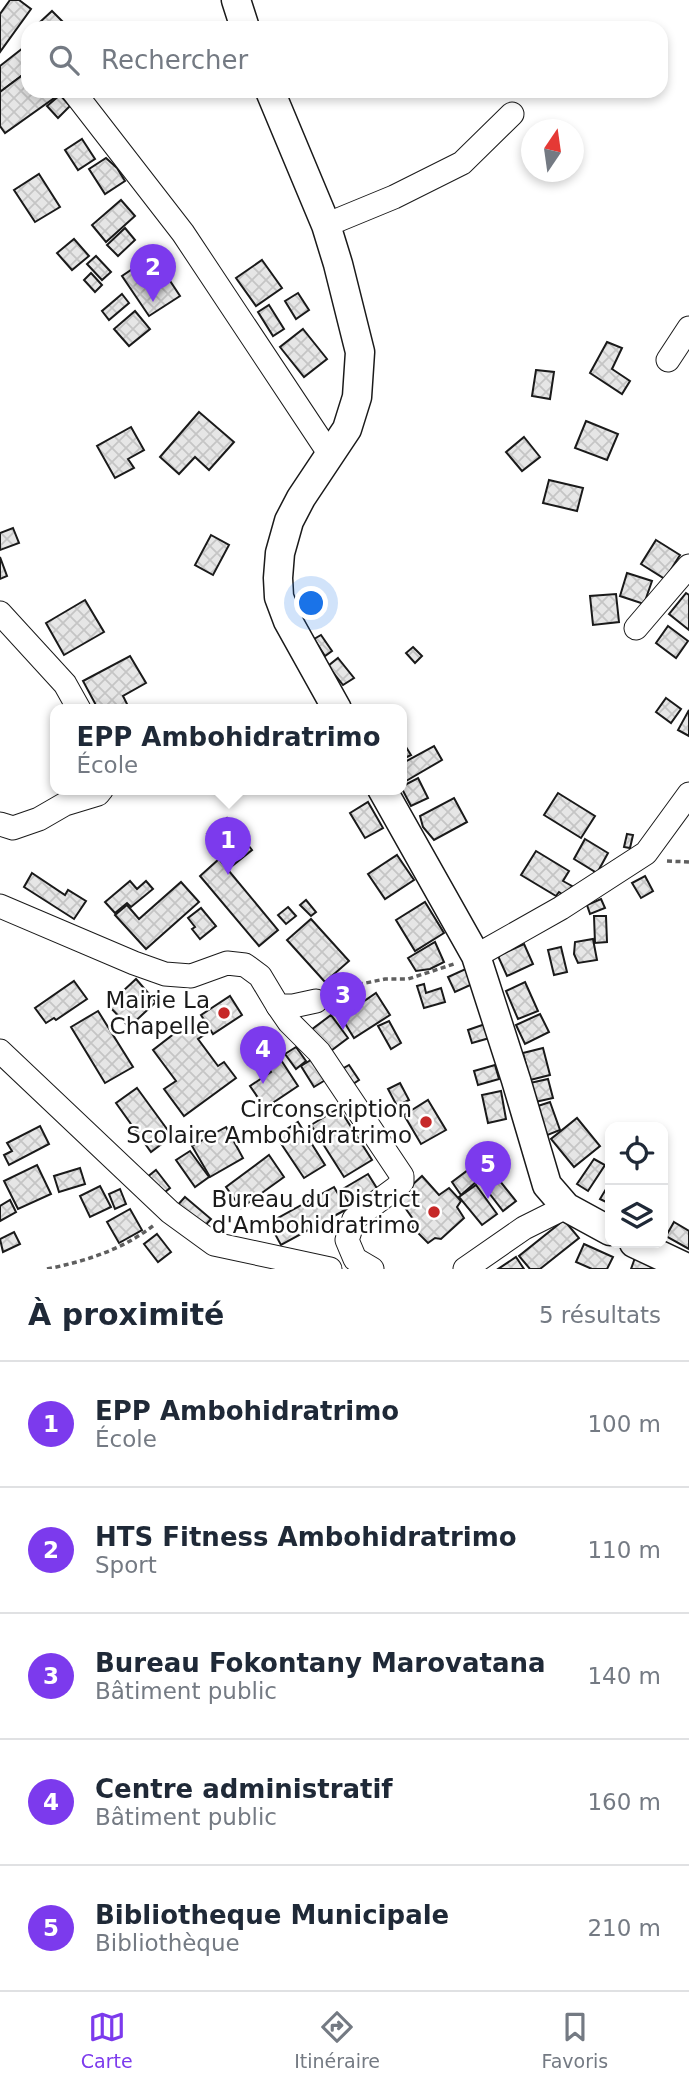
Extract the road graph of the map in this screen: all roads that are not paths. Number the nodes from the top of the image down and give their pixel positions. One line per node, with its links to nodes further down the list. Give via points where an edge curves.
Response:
1 (236, 0): 2 (main road)
2 (243, 21)
3 (78, 98): 9 (street, via 183,233)
4 (273, 98): 6 (main road)
5 (512, 114): 6 (street, via 462,163)
6 (326, 225): 9 (main road, via 360,352 357,397 347,429)
7 (689, 328): 8 (street)
8 (668, 360)
9 (331, 457): 14 (main road, via 289,521 278,578 288,621)
10 (689, 566): 12 (street)
11 (0, 613): 13 (street, via 65,684)
12 (636, 628)
13 (76, 704)
14 (334, 704)
15 (689, 794): 21 (street, via 646,853)
16 (95, 795): 18 (street, via 13,828)
17 (385, 795): 21 (main road)
18 (0, 824)
19 (0, 895): 20 (street)
20 (9, 909): 23 (street, via 165,974 191,976 227,963 246,965 260,976)
21 (476, 956): 25 (main road)
22 (316, 1001): 23 (street)
23 (278, 1006): 31 (street, via 320,1052 402,1176 396,1188 354,1219 347,1240 355,1259)
24 (0, 1051): 30 (street, via 170,1212 214,1244)
25 (547, 1185): 26 (main road); 28 (street)
26 (566, 1207): 27 (main road); 28 (street)
27 (601, 1227)
28 (524, 1228): 32 (street)
29 (645, 1248): 33 (main road)
30 (330, 1269)
31 (372, 1269)
32 (465, 1269)
33 (689, 1269)

